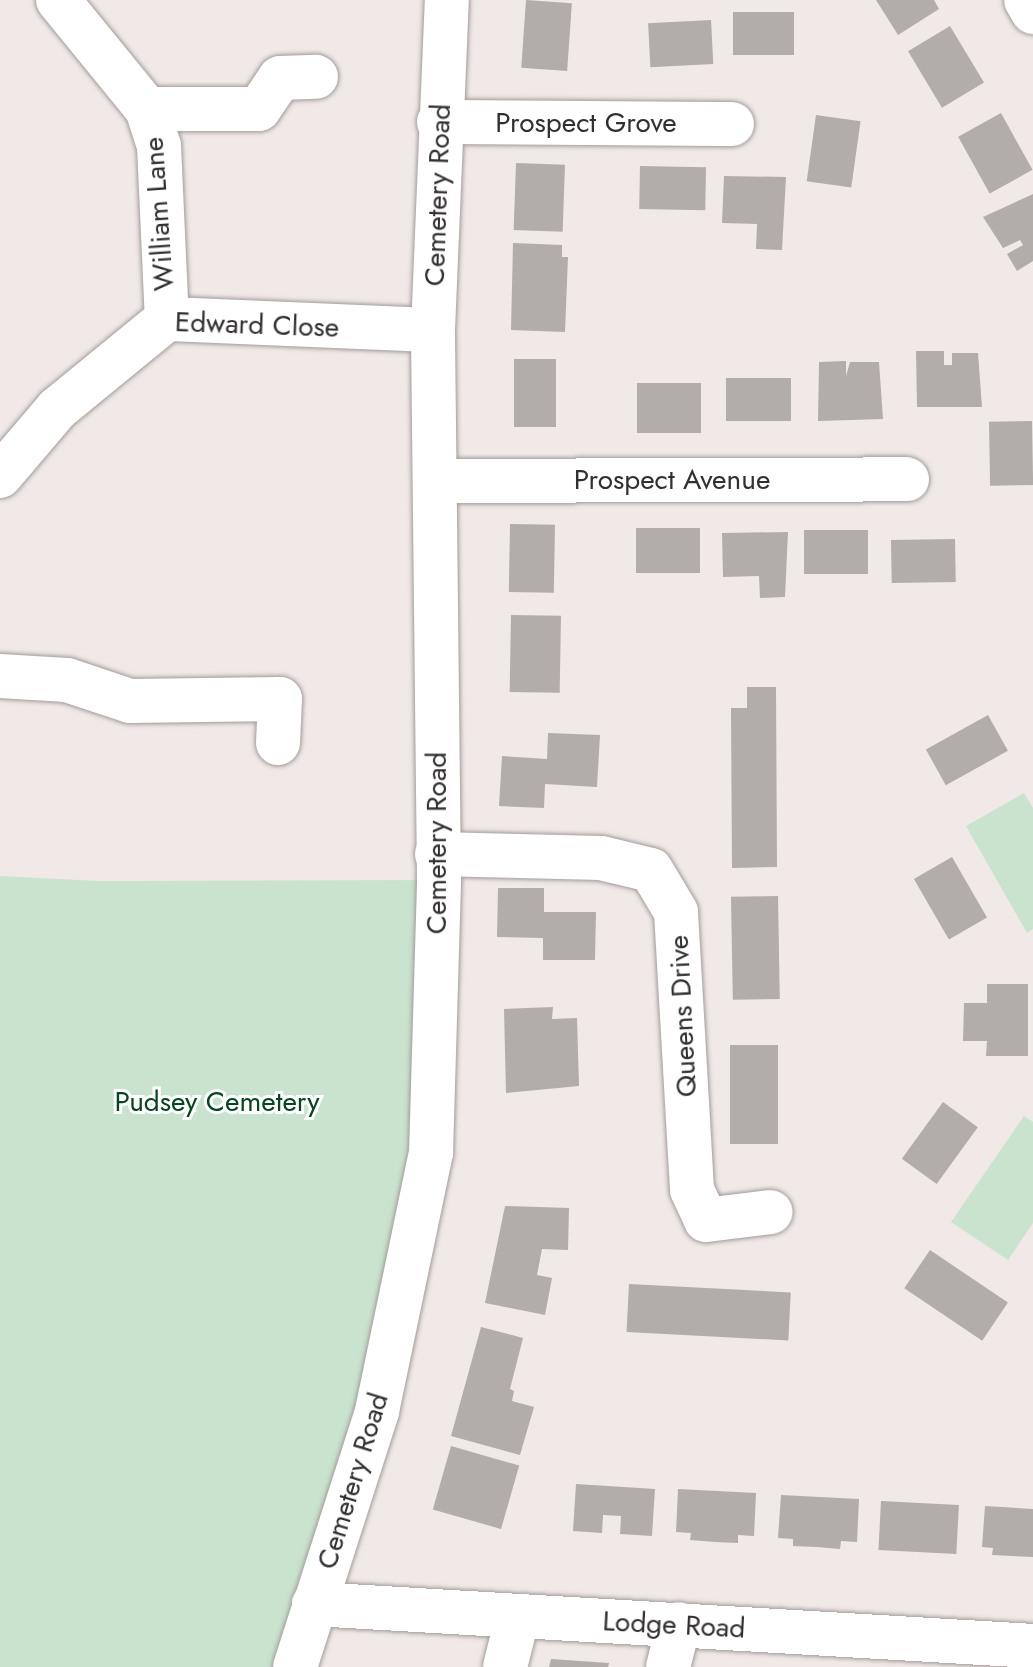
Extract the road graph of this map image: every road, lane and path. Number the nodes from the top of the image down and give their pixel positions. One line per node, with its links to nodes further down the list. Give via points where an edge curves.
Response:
1 (58, 0): 6 (street, William Lane)
2 (447, 0): 7 (street, Cemetery Road)
3 (1026, 0): 4 (street)
4 (1033, 12)
5 (316, 77): 6 (street, via 280,78 259,109)
6 (147, 109): 9 (street, William Lane, via 159,146)
7 (439, 122): 8 (street, Prospect Grove); 10 (street, Cemetery Road)
8 (732, 124)
9 (167, 319): 10 (street, Edward Close); 11 (street, Edward Close, via 57,409)
10 (433, 330): 13 (street, Cemetery Road)
11 (0, 476)
12 (907, 479): 13 (street, Prospect Avenue)
13 (437, 481): 16 (street, Cemetery Road)
14 (0, 676): 15 (street, via 67,680 130,701 280,699)
15 (278, 743)
16 (437, 854): 17 (street, Queens Drive, via 601,858 651,870 676,912 692,1190 706,1220); 18 (street, Cemetery Road, via 431,1153 377,1411)
17 (771, 1212)
18 (314, 1604): 19 (street, Lodge Road); 23 (street, Cemetery Road)
19 (517, 1619): 20 (street, Lodge Road); 24 (street)
20 (679, 1624): 21 (street, Lodge Road); 25 (street)
21 (828, 1650): 22 (street, Lodge Road)
22 (1006, 1653)
23 (295, 1667)
24 (505, 1667)
25 (668, 1667)

